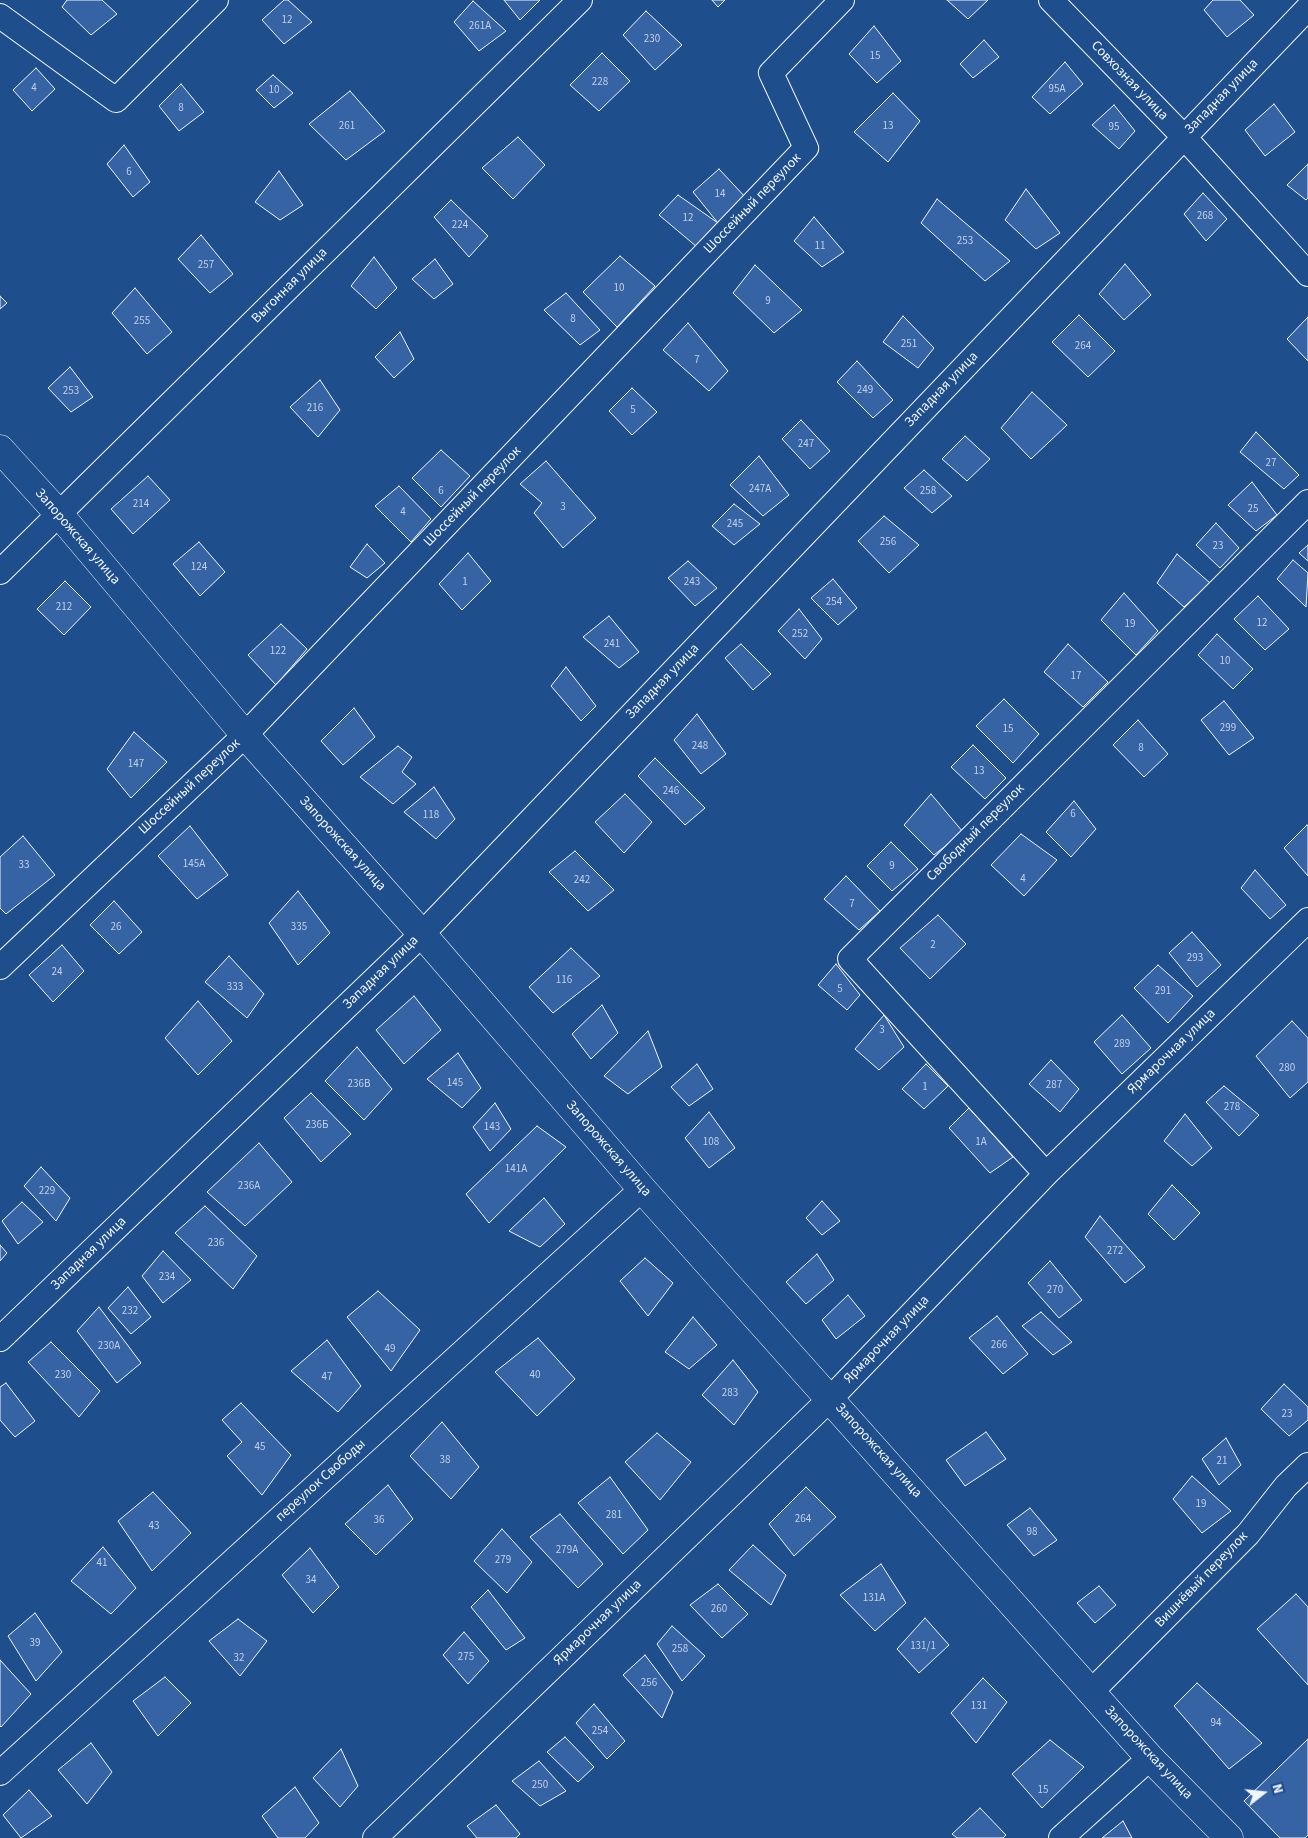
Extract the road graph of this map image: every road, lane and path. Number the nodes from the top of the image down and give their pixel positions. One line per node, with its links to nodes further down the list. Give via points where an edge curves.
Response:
1 (216, 0): 6 (street, via 116,100)
2 (580, 0): 11 (street, Выгонная улица)
3 (842, 0): 13 (street, Шоссейный переулок, via 771,73 806,148)
4 (1050, 0): 7 (street, Совхозная улица)
5 (1308, 8): 7 (street, Западная улица)
6 (0, 16)
7 (1184, 137): 8 (street, Совхозная улица); 15 (street, Западная улица)
8 (1308, 274)
9 (0, 449): 11 (street, Запорожская улица)
10 (1308, 502): 17 (street, Свободный переулок, via 850,959)
11 (59, 514): 12 (street, Выгонная улица); 13 (street, Запорожская улица)
12 (0, 572)
13 (245, 735): 15 (street, Запорожская улица); 16 (street, Шоссейный переулок)
14 (1308, 920): 17 (street, Ярмарочная улица)
15 (422, 934): 18 (street, Запорожская улица); 19 (street, Западная улица)
16 (0, 967)
17 (1046, 1174): 20 (street, Ярмарочная улица)
18 (642, 1189): 20 (street, Запорожская улица); 24 (street, переулок Свободы)
19 (0, 1339)
20 (830, 1398): 22 (street, Запорожская улица); 25 (street, Ярмарочная улица)
21 (1308, 1465): 22 (street, Вишнёвый переулок, via 1286,1486 1248,1534)
22 (1092, 1692): 23 (street, Запорожская улица)
23 (1150, 1758): 26 (street); 27 (street, Запорожская улица)
24 (0, 1773)
25 (375, 1838)
26 (1061, 1838)
27 (1229, 1838)

